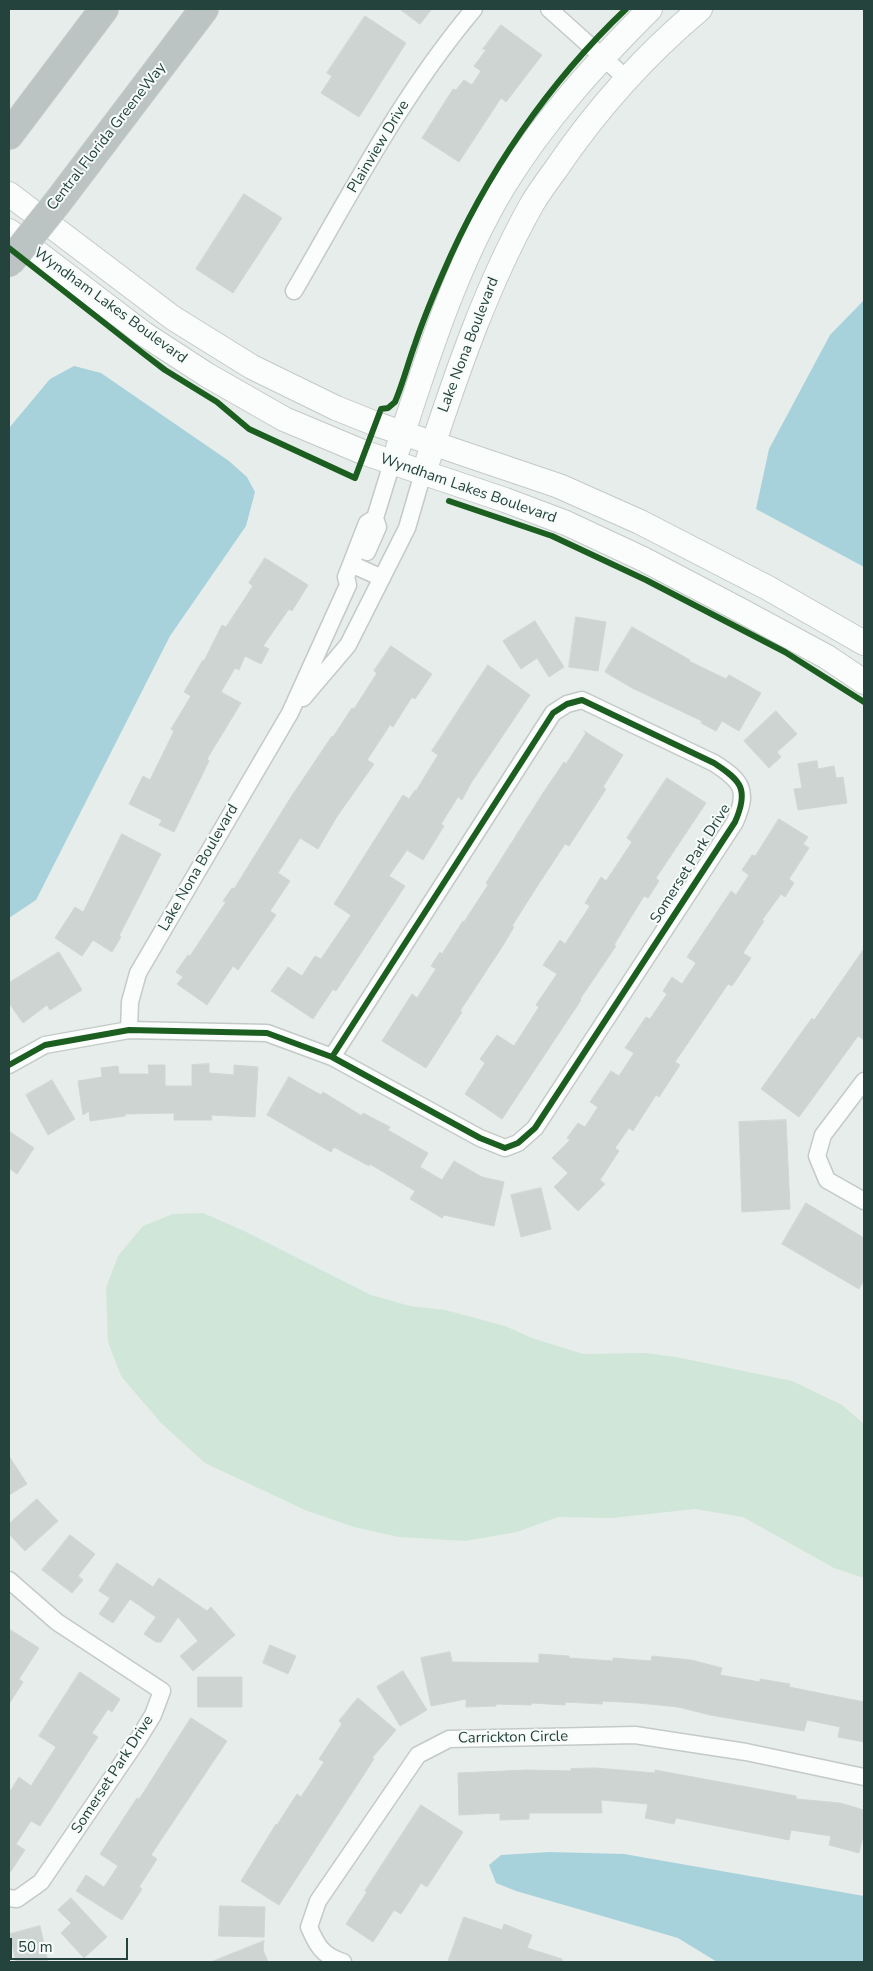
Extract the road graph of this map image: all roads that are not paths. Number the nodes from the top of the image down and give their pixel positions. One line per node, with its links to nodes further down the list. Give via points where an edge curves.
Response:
1 (104, 9): 9 (highway)
2 (204, 9): 12 (highway, Central Florida GreeneWay, bridge)
3 (474, 9): 13 (street, Plainview Drive, via 405,102)
4 (549, 9): 7 (street)
5 (650, 9): 7 (street, Lake Nona Boulevard)
6 (700, 9): 8 (street, Lake Nona Boulevard)
7 (602, 56): 8 (street); 14 (street, Lake Nona Boulevard, via 551,118 505,185 467,258)
8 (627, 79): 15 (street, Lake Nona Boulevard, via 577,138 533,202 497,272)
9 (9, 134)
10 (9, 194): 14 (street, Wyndham Lakes Boulevard, via 173,318 252,367 336,408)
11 (9, 231): 16 (street, Wyndham Lakes Boulevard, via 144,334 207,375 284,419)
12 (9, 263)
13 (294, 291)
14 (402, 434): 15 (street, Wyndham Lakes Boulevard); 16 (street, Lake Nona Boulevard)
15 (433, 444): 17 (street, Lake Nona Boulevard); 20 (street, Wyndham Lakes Boulevard, via 559,486 640,522 768,588)
16 (392, 463): 17 (street, Wyndham Lakes Boulevard); 18 (street, Lake Nona Boulevard, via 375,518 367,523)
17 (424, 473): 19 (street, Lake Nona Boulevard, via 407,528); 21 (street, Wyndham Lakes Boulevard, via 566,523 635,555 827,657)
18 (356, 566): 19 (street); 22 (street, Lake Nona Boulevard, via 346,577 348,585)
19 (382, 578): 22 (street, Lake Nona Boulevard, via 348,645)
20 (864, 643)
21 (864, 682)
22 (290, 713): 23 (street, Lake Nona Boulevard, via 138,973 130,1002)
23 (129, 1030): 24 (street, Somerset Park Drive, via 267,1034); 25 (street, Somerset Park Drive, via 45,1045)
24 (332, 1057): 24 (street, Somerset Park Drive, via 480,1138 505,1148 518,1143 535,1128 734,822 742,806 742,790 734,775 582,700 553,713)
25 (9, 1065)
26 (864, 1081): 27 (street, via 823,1135 817,1156 827,1180)
27 (864, 1201)
28 (9, 1580): 30 (street, Somerset Park Drive, via 57,1622 162,1691 154,1715 41,1882 17,1899)
29 (864, 1777): 31 (street, Carrickton Circle, via 746,1752 635,1735 449,1739 418,1755 318,1900 309,1927 317,1946 334,1959)
30 (9, 1898)
31 (344, 1962)

